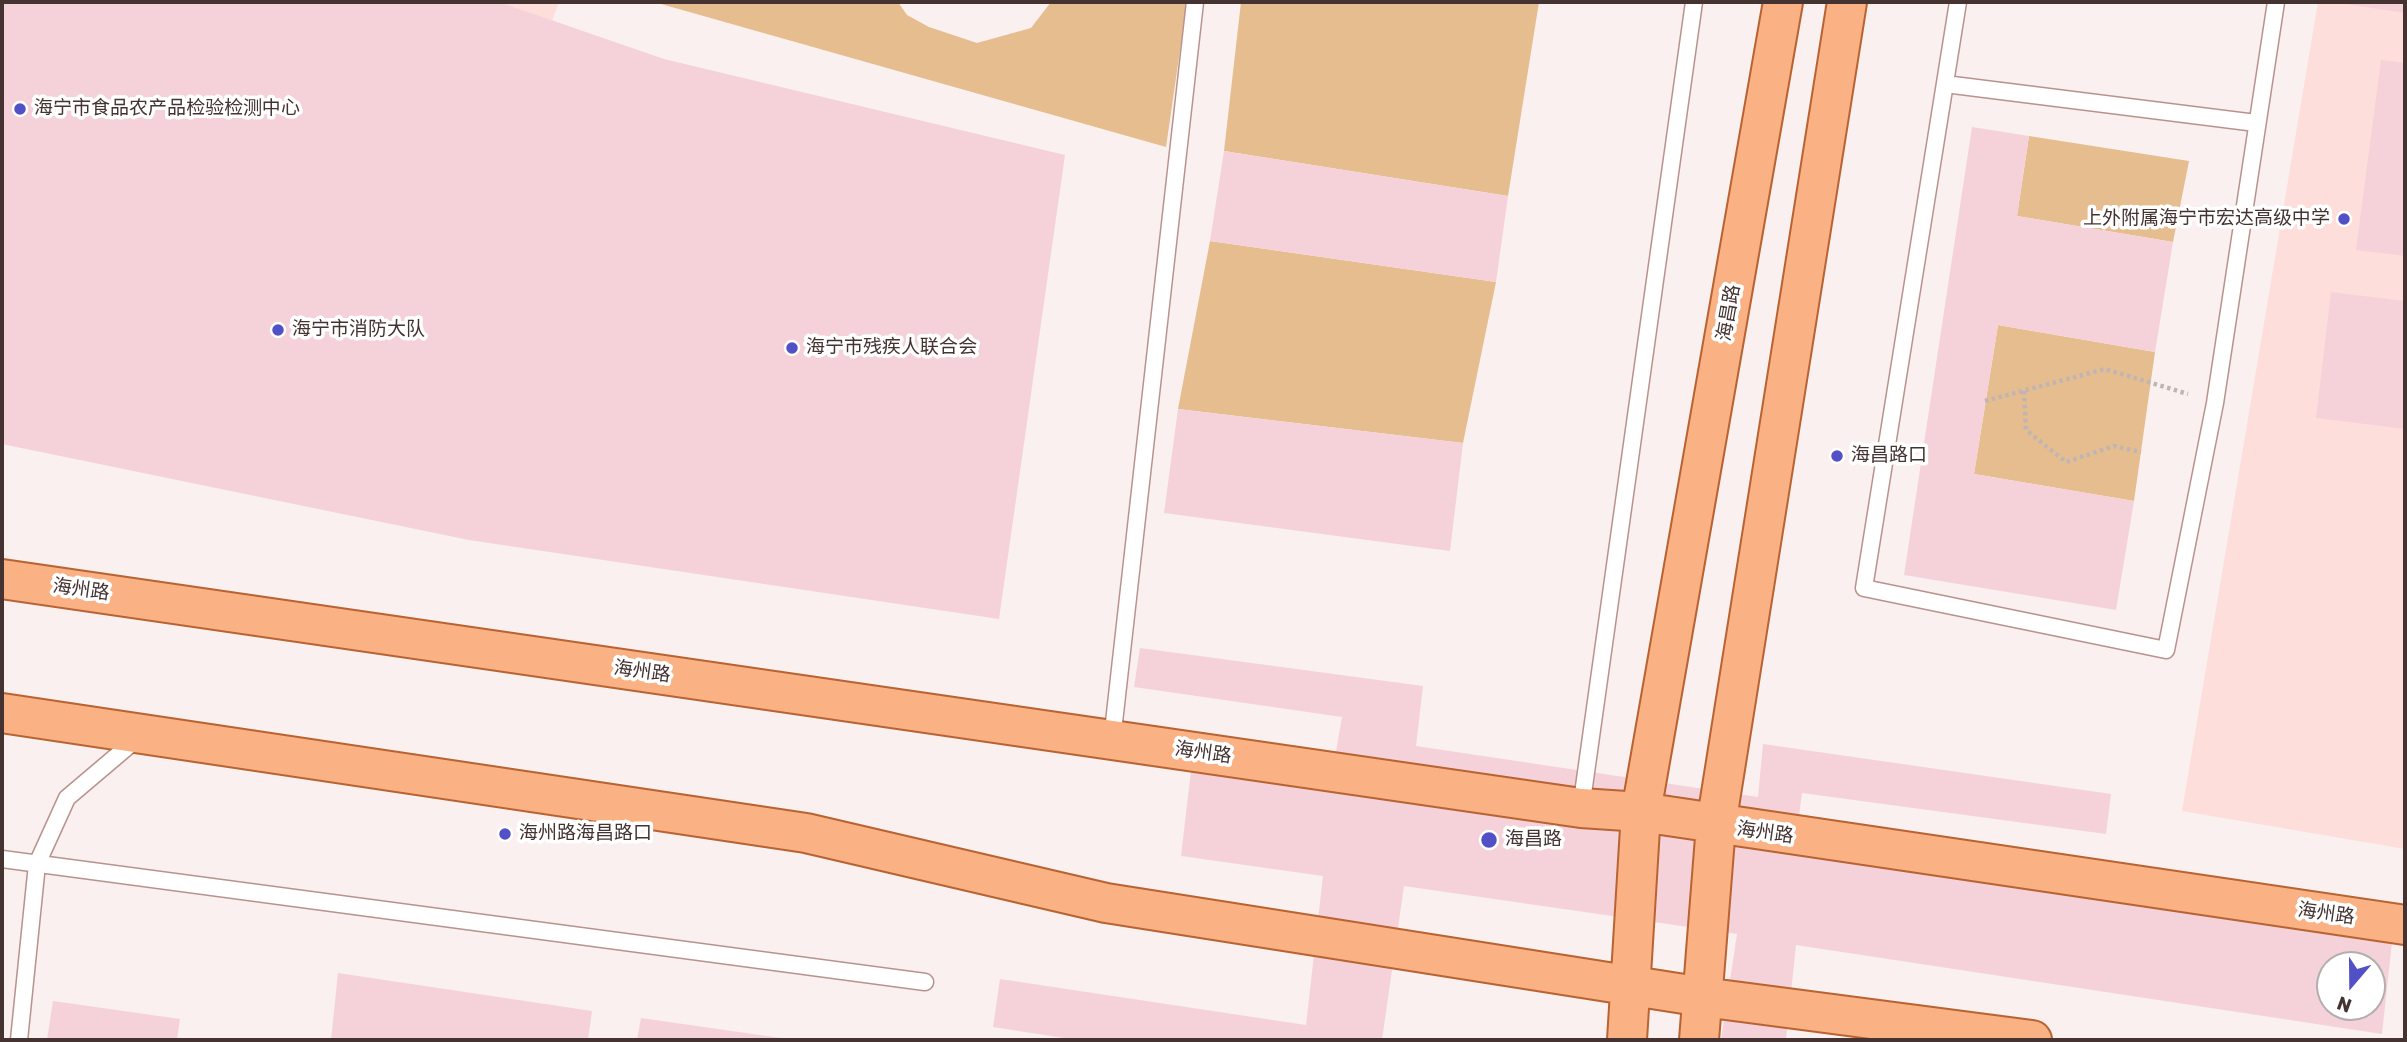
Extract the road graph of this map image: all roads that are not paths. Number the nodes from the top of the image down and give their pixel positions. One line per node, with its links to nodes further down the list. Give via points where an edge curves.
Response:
1 (1195, 2): 12 (lane)
2 (1694, 2): 13 (lane)
3 (1783, 2): 14 (main road, 海昌路)
4 (1847, 2): 15 (main road)
5 (1958, 2): 7 (lane)
6 (2276, 2): 8 (lane)
7 (1945, 84): 8 (lane); 8 (lane, via 1864,588 2166,650 2216,402)
8 (2256, 123)
9 (2, 579): 12 (main road, 海州路)
10 (2, 713): 11 (main road)
11 (143, 734): 17 (lane, via 67,798); 20 (main road, via 806,833 1106,903)
12 (1112, 740): 13 (main road, 海州路)
13 (1581, 808): 14 (main road, 海州路)
14 (1641, 812): 15 (main road, 海州路); 20 (main road, 海昌路)
15 (1716, 825): 18 (main road, 海州路); 21 (main road)
16 (2, 859): 17 (lane)
17 (37, 864): 19 (lane); 22 (lane)
18 (2405, 925)
19 (925, 982)
20 (1630, 986): 21 (main road); 23 (main road, 海昌路)
21 (1703, 997): 24 (main road); 25 (main road)
22 (19, 1040)
23 (1627, 1040)
24 (1699, 1040)
25 (2032, 1040)

